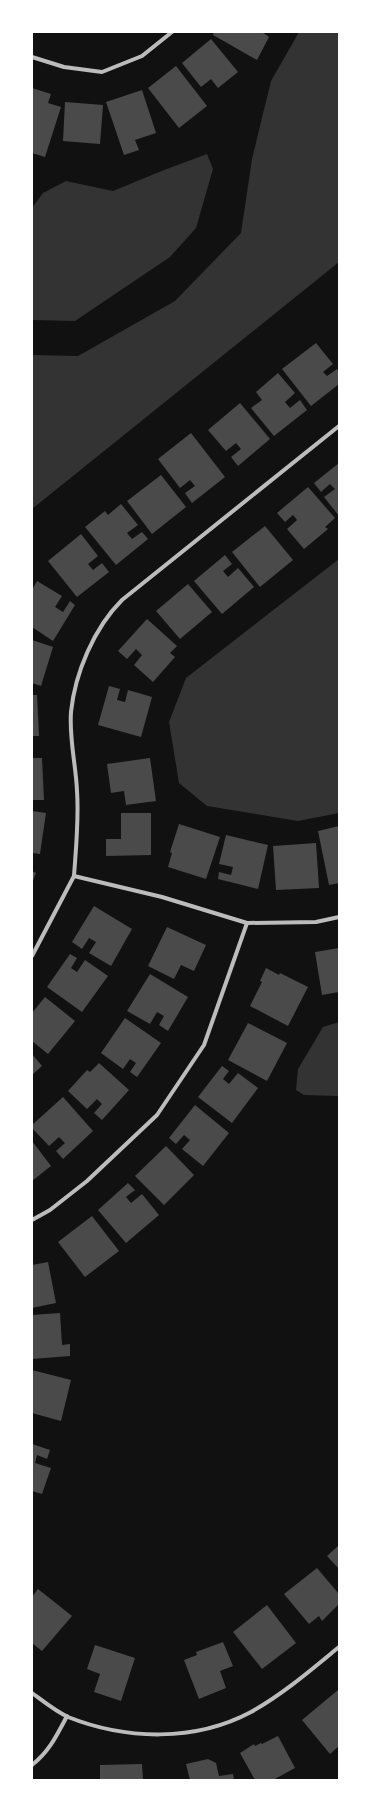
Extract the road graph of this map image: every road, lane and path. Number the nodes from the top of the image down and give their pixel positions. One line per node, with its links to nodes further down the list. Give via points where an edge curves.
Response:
1 (172, 32): 2 (street, via 142,56 102,72 64,67)
2 (32, 57)
3 (339, 426): 4 (street, via 122,600 110,612 95,637 79,674 71,712 72,754 77,790)
4 (74, 876): 6 (street); 7 (street)
5 (339, 917): 6 (street, via 316,922)
6 (247, 923): 8 (street, via 204,1045 157,1115 87,1181 50,1210)
7 (32, 956)
8 (32, 1220)
9 (339, 1646): 11 (street, via 273,1699 224,1724 196,1731 136,1734)
10 (32, 1693): 11 (street)
11 (66, 1716): 12 (street, via 44,1756)
12 (32, 1765)

